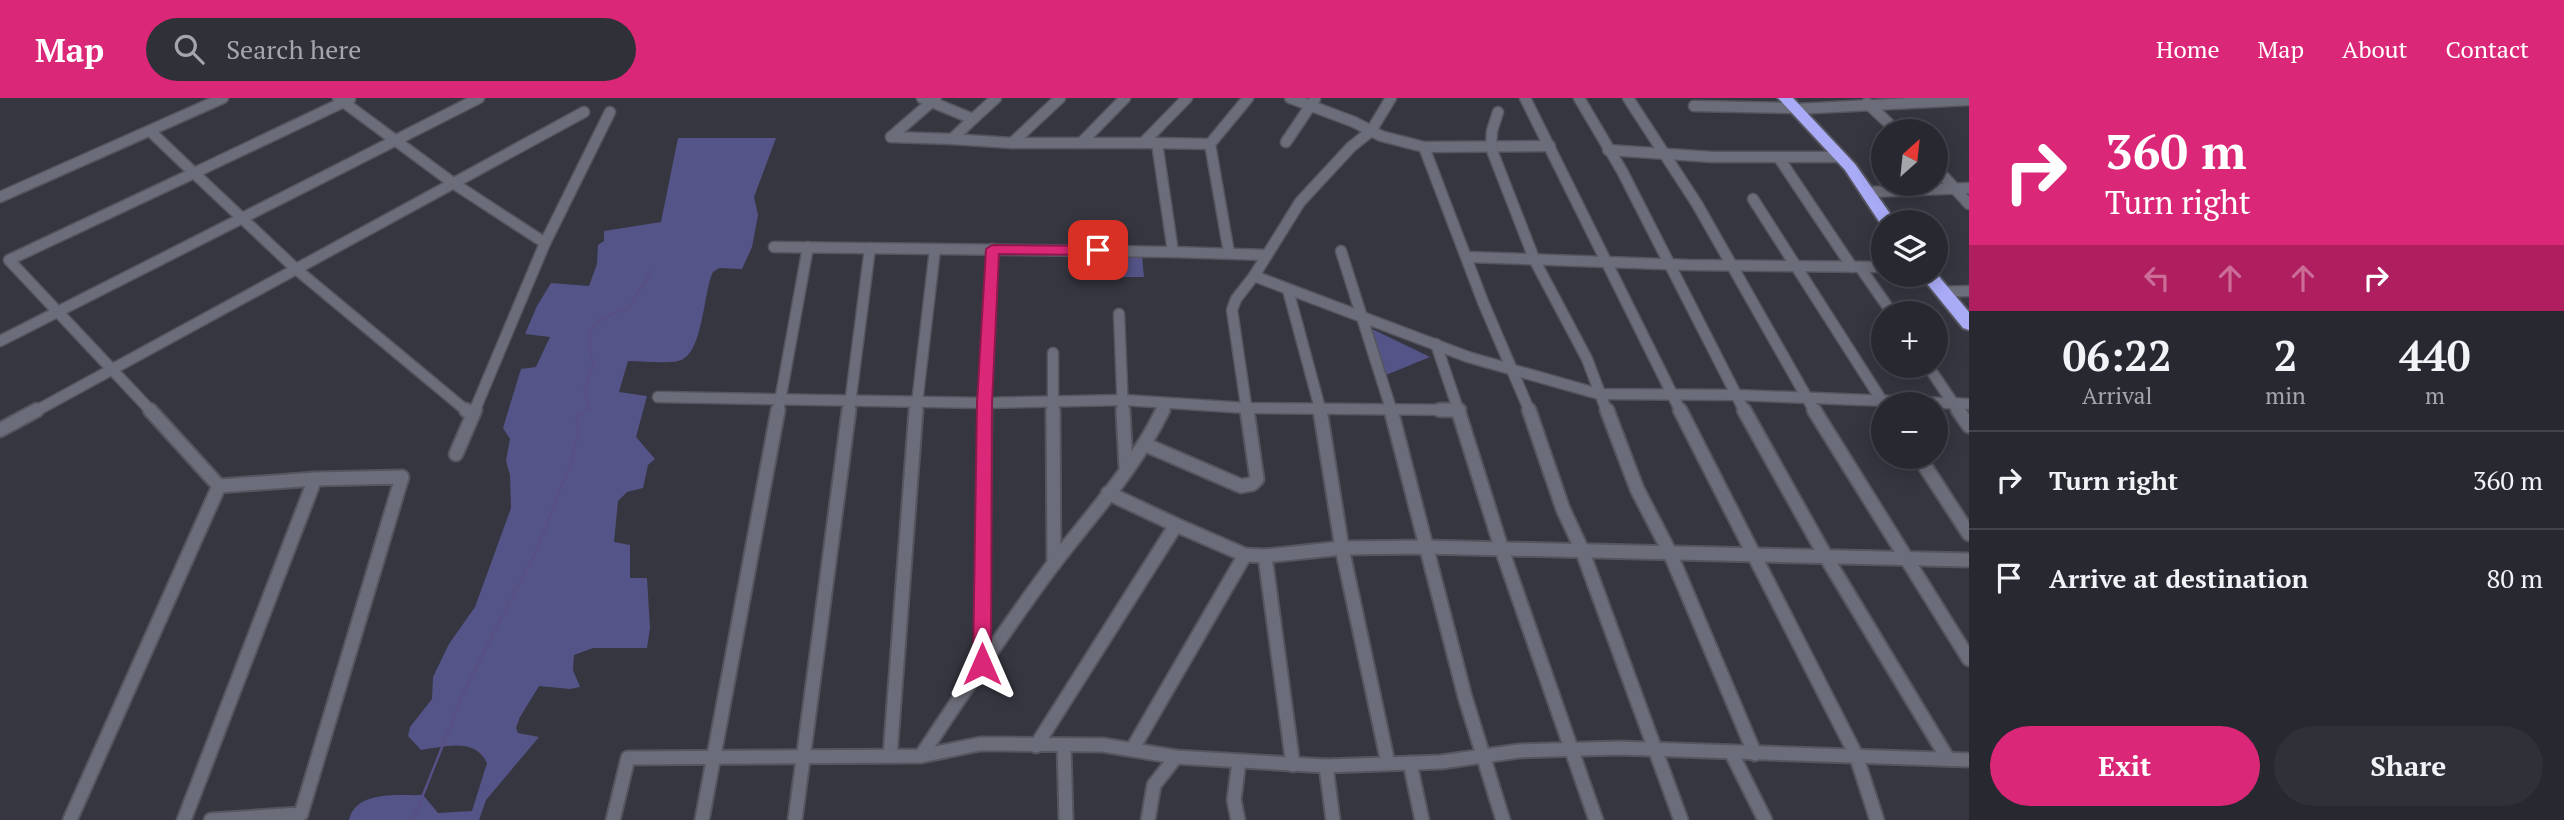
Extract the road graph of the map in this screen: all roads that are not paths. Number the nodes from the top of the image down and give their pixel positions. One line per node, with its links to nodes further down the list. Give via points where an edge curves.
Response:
1 (223, 98): 25 (street)
2 (479, 98): 28 (street)
3 (996, 98): 23 (street)
4 (1060, 98): 30 (street)
5 (1125, 98): 31 (street)
6 (1186, 98): 33 (street)
7 (1248, 98): 34 (street)
8 (1290, 98): 16 (street)
9 (1391, 98): 26 (street)
10 (1524, 98): 35 (street)
11 (1579, 98): 38 (street)
12 (1628, 98): 39 (street)
13 (344, 99): 28 (street); 42 (street)
14 (930, 99): 23 (street); 27 (street, via 891,137)
15 (1969, 100): 17 (street)
16 (1314, 102): 26 (street); 29 (street)
17 (1866, 102): 18 (street); 24 (street)
18 (1792, 105): 19 (street); 40 (highway)
19 (1693, 106)
20 (584, 112): 44 (street)
21 (610, 112): 53 (street)
22 (1498, 112): 37 (street)
23 (973, 119): 27 (street)
24 (1884, 119)
25 (150, 131): 42 (street); 48 (street)
26 (1371, 131): 36 (street); 62 (street, via 1300,202)
27 (952, 139): 30 (street)
28 (394, 141): 44 (street); 52 (street)
29 (1286, 142)
30 (1013, 143): 31 (street)
31 (1081, 143): 33 (street)
32 (1157, 143): 33 (street); 34 (street); 60 (street)
33 (1143, 144)
34 (1210, 144): 61 (street)
35 (1550, 146): 37 (street); 66 (street)
36 (1424, 147): 37 (street); 63 (street)
37 (1491, 148): 64 (street)
38 (1608, 150): 39 (street); 67 (street)
39 (1666, 154): 41 (street); 68 (street)
40 (1840, 157): 41 (street); 47 (highway)
41 (1779, 158): 70 (street)
42 (194, 173): 52 (street); 65 (street)
43 (1948, 179): 45 (street)
44 (453, 183): 53 (street); 72 (street)
45 (1957, 188): 46 (street); 47 (street); 50 (street)
46 (1969, 188)
47 (1869, 192): 51 (highway)
48 (0, 197)
49 (1752, 199): 69 (street)
50 (1969, 204)
51 (1880, 210)
52 (241, 220): 72 (street); 79 (street)
53 (545, 243): 110 (street)
54 (774, 247): 55 (street)
55 (808, 247): 56 (street); 95 (street)
56 (870, 248): 57 (street); 96 (street)
57 (935, 249): 58 (street); 99 (street)
58 (992, 249): 60 (street); 101 (street)
59 (1341, 251): 81 (street)
60 (1173, 252): 61 (street)
61 (1229, 253): 62 (street)
62 (1267, 255): 73 (street)
63 (1468, 257): 64 (street); 87 (street)
64 (1535, 261): 66 (street); 90 (street, via 1587,359)
65 (4, 262): 79 (street)
66 (1609, 263): 67 (street); 91 (street)
67 (1670, 265): 68 (street); 92 (street)
68 (1730, 266): 69 (street); 94 (street)
69 (1795, 267): 70 (street); 89 (street)
70 (1856, 267): 71 (street); 78 (street)
71 (1871, 267)
72 (296, 270): 86 (street); 110 (street)
73 (1254, 276): 75 (street); 106 (street, via 1232,310)
74 (1937, 287): 77 (highway)
75 (1288, 290): 81 (street); 107 (street)
76 (1969, 291): 77 (street)
77 (1941, 292): 82 (highway)
78 (1883, 301)
79 (58, 311): 83 (street); 86 (street)
80 (1119, 314): 98 (street)
81 (1361, 317): 84 (street); 108 (street)
82 (1969, 324)
83 (0, 341)
84 (1436, 344): 87 (street); 109 (street)
85 (1053, 353): 97 (street)
86 (112, 368): 112 (street); 118 (street)
87 (1512, 372): 90 (street); 125 (street)
88 (1936, 378): 104 (street)
89 (1876, 392)
90 (1599, 394): 91 (street); 126 (street, via 1637,489)
91 (1673, 394): 92 (street); 127 (street)
92 (1735, 395): 94 (street); 130 (street)
93 (658, 397): 95 (street)
94 (1807, 397): 100 (street); 131 (street)
95 (780, 399): 96 (street); 149 (street)
96 (849, 400): 99 (street); 147 (street)
97 (1052, 400): 98 (street); 101 (street); 133 (street)
98 (1124, 400): 102 (street); 115 (street)
99 (917, 402): 101 (street); 144 (street)
100 (1871, 402)
101 (985, 403): 135 (street)
102 (1166, 404): 106 (street); 113 (street)
103 (1948, 404): 104 (street)
104 (1954, 404): 105 (street); 111 (street)
105 (1969, 404)
106 (1246, 408): 107 (street); 113 (street, via 1258,473 1252,484 1241,486)
107 (1320, 408): 108 (street); 123 (street)
108 (1391, 409): 109 (street); 122 (street)
109 (1459, 410): 124 (street)
110 (471, 414): 114 (street)
111 (1969, 426)
112 (0, 430)
113 (1146, 445): 115 (street)
114 (456, 454)
115 (1126, 468): 119 (street)
116 (1927, 469): 121 (street)
117 (316, 479): 118 (street); 158 (street); 159 (street, via 402,477 301,814)
118 (219, 486): 157 (street)
119 (1108, 493): 120 (street); 133 (street)
120 (1176, 525): 128 (street); 136 (street)
121 (1969, 534)
122 (1425, 547): 123 (street); 124 (street); 146 (street)
123 (1342, 548): 129 (street); 153 (street)
124 (1502, 550): 125 (street); 139 (street)
125 (1582, 550): 126 (street); 140 (street)
126 (1670, 553): 127 (street); 142 (street)
127 (1752, 554): 130 (street); 143 (street)
128 (1245, 555): 129 (street); 138 (street)
129 (1265, 556): 155 (street)
130 (1826, 557): 131 (street); 150 (street)
131 (1906, 557): 132 (street); 134 (street)
132 (1969, 560)
133 (1054, 564): 135 (street)
134 (1969, 659)
135 (982, 664): 145 (street)
136 (1035, 746): 137 (street); 145 (street, via 980,744)
137 (1065, 746): 138 (street); 163 (street)
138 (1133, 748): 148 (street)
139 (1573, 750): 140 (street); 146 (street); 169 (street)
140 (1656, 750): 141 (street); 170 (street)
141 (1731, 752): 142 (street); 171 (street)
142 (1755, 754): 143 (street)
143 (1856, 755): 150 (street); 172 (street)
144 (890, 756): 145 (street); 147 (street)
145 (921, 756)
146 (1484, 756): 154 (street); 168 (street)
147 (803, 757): 149 (street); 162 (street)
148 (1176, 757): 152 (street); 164 (street, via 1155,780)
149 (715, 758): 160 (street, via 628,758); 161 (street)
150 (1948, 760): 151 (street)
151 (1969, 760)
152 (1239, 761): 155 (street); 165 (street, via 1234,800)
153 (1388, 763): 154 (street); 156 (street)
154 (1410, 763): 167 (street)
155 (1293, 765): 156 (street)
156 (1326, 766): 166 (street)
157 (70, 820)
158 (184, 820)
159 (211, 820)
160 (613, 820)
161 (702, 820)
162 (795, 820)
163 (1066, 820)
164 (1148, 820)
165 (1238, 820)
166 (1333, 820)
167 (1422, 820)
168 (1503, 820)
169 (1597, 820)
170 (1681, 820)
171 (1765, 820)
172 (1877, 820)

